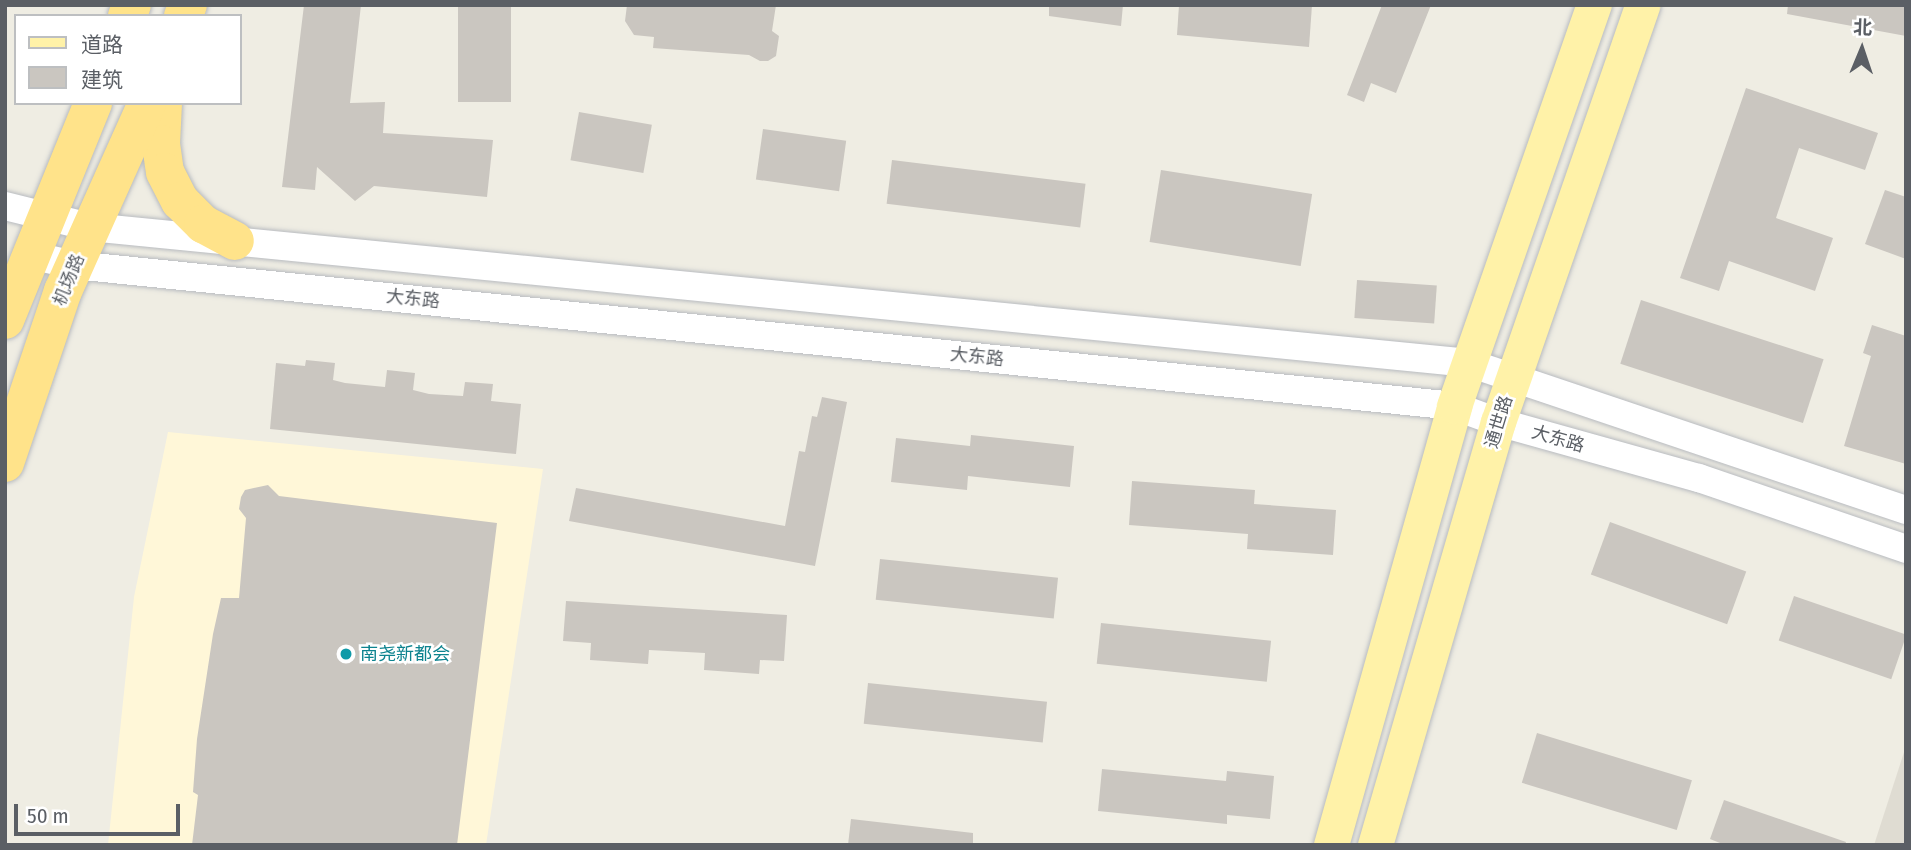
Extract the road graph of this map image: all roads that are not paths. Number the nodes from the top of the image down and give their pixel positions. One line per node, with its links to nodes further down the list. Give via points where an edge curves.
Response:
1 (1594, 5): 13 (main road)
2 (1642, 5): 14 (main road, 通世路)
3 (92, 105): 7 (highway)
4 (146, 105): 8 (highway, 机场路)
5 (163, 105): 9 (highway, via 165,172 180,201 203,224)
6 (5, 206): 7 (street)
7 (47, 217): 8 (street); 10 (highway)
8 (90, 227): 9 (street); 11 (highway, 机场路)
9 (235, 241): 13 (street)
10 (30, 256): 11 (street, 大东路); 12 (highway)
11 (74, 265): 15 (street, 大东路); 17 (highway, 机场路)
12 (5, 320)
13 (1469, 363): 14 (street); 15 (main road)
14 (1512, 379): 16 (main road, 通世路); 18 (street)
15 (1454, 406): 16 (street, 大东路); 20 (main road)
16 (1498, 422): 19 (street, 大东路, via 1699,478); 21 (main road, 通世路)
17 (5, 463)
18 (1906, 510)
19 (1906, 549)
20 (1331, 845)
21 (1375, 845)

